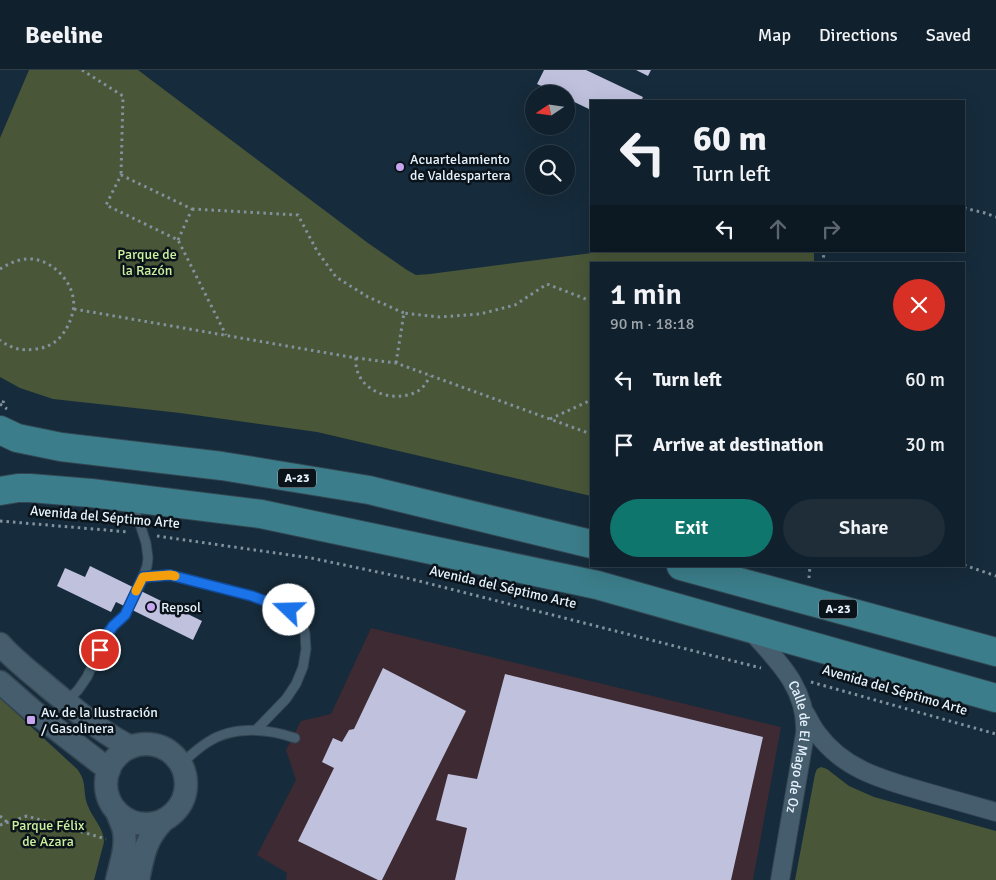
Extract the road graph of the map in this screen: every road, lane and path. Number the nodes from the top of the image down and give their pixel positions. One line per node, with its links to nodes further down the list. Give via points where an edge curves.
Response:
1 (82, 70): 2 (path, via 123,96)
2 (121, 175): 4 (path); 6 (path, via 106,206)
3 (965, 208): 5 (path)
4 (192, 209): 6 (path); 10 (path, via 298,214 317,251 336,277 368,297)
5 (996, 217)
6 (178, 240): 11 (path)
7 (0, 269): 9 (path, via 15,261 32,259 50,264 72,291)
8 (590, 301): 10 (path, via 547,284 515,305 480,314 439,317)
9 (74, 309): 11 (path); 12 (path, via 69,326 58,340 42,349 24,351)
10 (404, 313): 14 (path)
11 (226, 335): 13 (path)
12 (0, 340)
13 (356, 358): 14 (path); 15 (path, via 355,366 361,380 375,391 392,396 419,390)
14 (396, 363): 15 (path)
15 (430, 376): 17 (path)
16 (590, 400): 17 (path)
17 (550, 419): 19 (path)
18 (0, 430): 24 (main road, A-23, via 17,438 61,447 222,466 369,490)
19 (590, 434)
20 (0, 491): 21 (main road, Avenida del Séptimo Arte, via 30,488)
21 (121, 497): 23 (lane, via 138,518); 29 (main road, Avenida del Séptimo Arte, via 261,514 597,585)
22 (0, 521): 23 (path)
23 (143, 534): 28 (lane, via 148,558); 32 (path, via 312,558 411,579)
24 (590, 544)
25 (965, 565): 27 (path)
26 (685, 567): 31 (main road, A-23)
27 (996, 576)
28 (143, 577): 35 (lane, via 125,615 106,636 87,677); 37 (lane, via 170,575 252,596 297,615 305,633 303,666 286,699)
29 (748, 628): 32 (street, Calle de El Mago de Oz); 34 (main road, Avenida del Séptimo Arte)
30 (0, 644): 35 (street)
31 (996, 652)
32 (787, 674): 36 (street, Calle de El Mago de Oz); 38 (path)
33 (0, 682): 42 (street)
34 (996, 698)
35 (66, 702): 40 (street)
36 (805, 712): 44 (street, via 827,745 864,772); 52 (street, Calle de El Mago de Oz, via 805,734)
37 (256, 730): 39 (lane); 41 (lane, via 209,741)
38 (996, 734)
39 (295, 738)
40 (131, 747): 41 (street, via 147,744 163,748); 42 (street, via 117,756)
41 (181, 764): 47 (street, via 186,780 184,797 176,812)
42 (109, 770): 43 (street, via 106,792)
43 (117, 812): 47 (street, via 138,824); 49 (street, via 123,828)
44 (996, 812)
45 (0, 816): 46 (path)
46 (7, 822): 48 (path); 49 (path, via 27,816 106,838 112,845)
47 (162, 822): 51 (street, via 148,840)
48 (0, 825)
49 (124, 849): 50 (street)
50 (117, 880)
51 (138, 880)
52 (780, 880)

